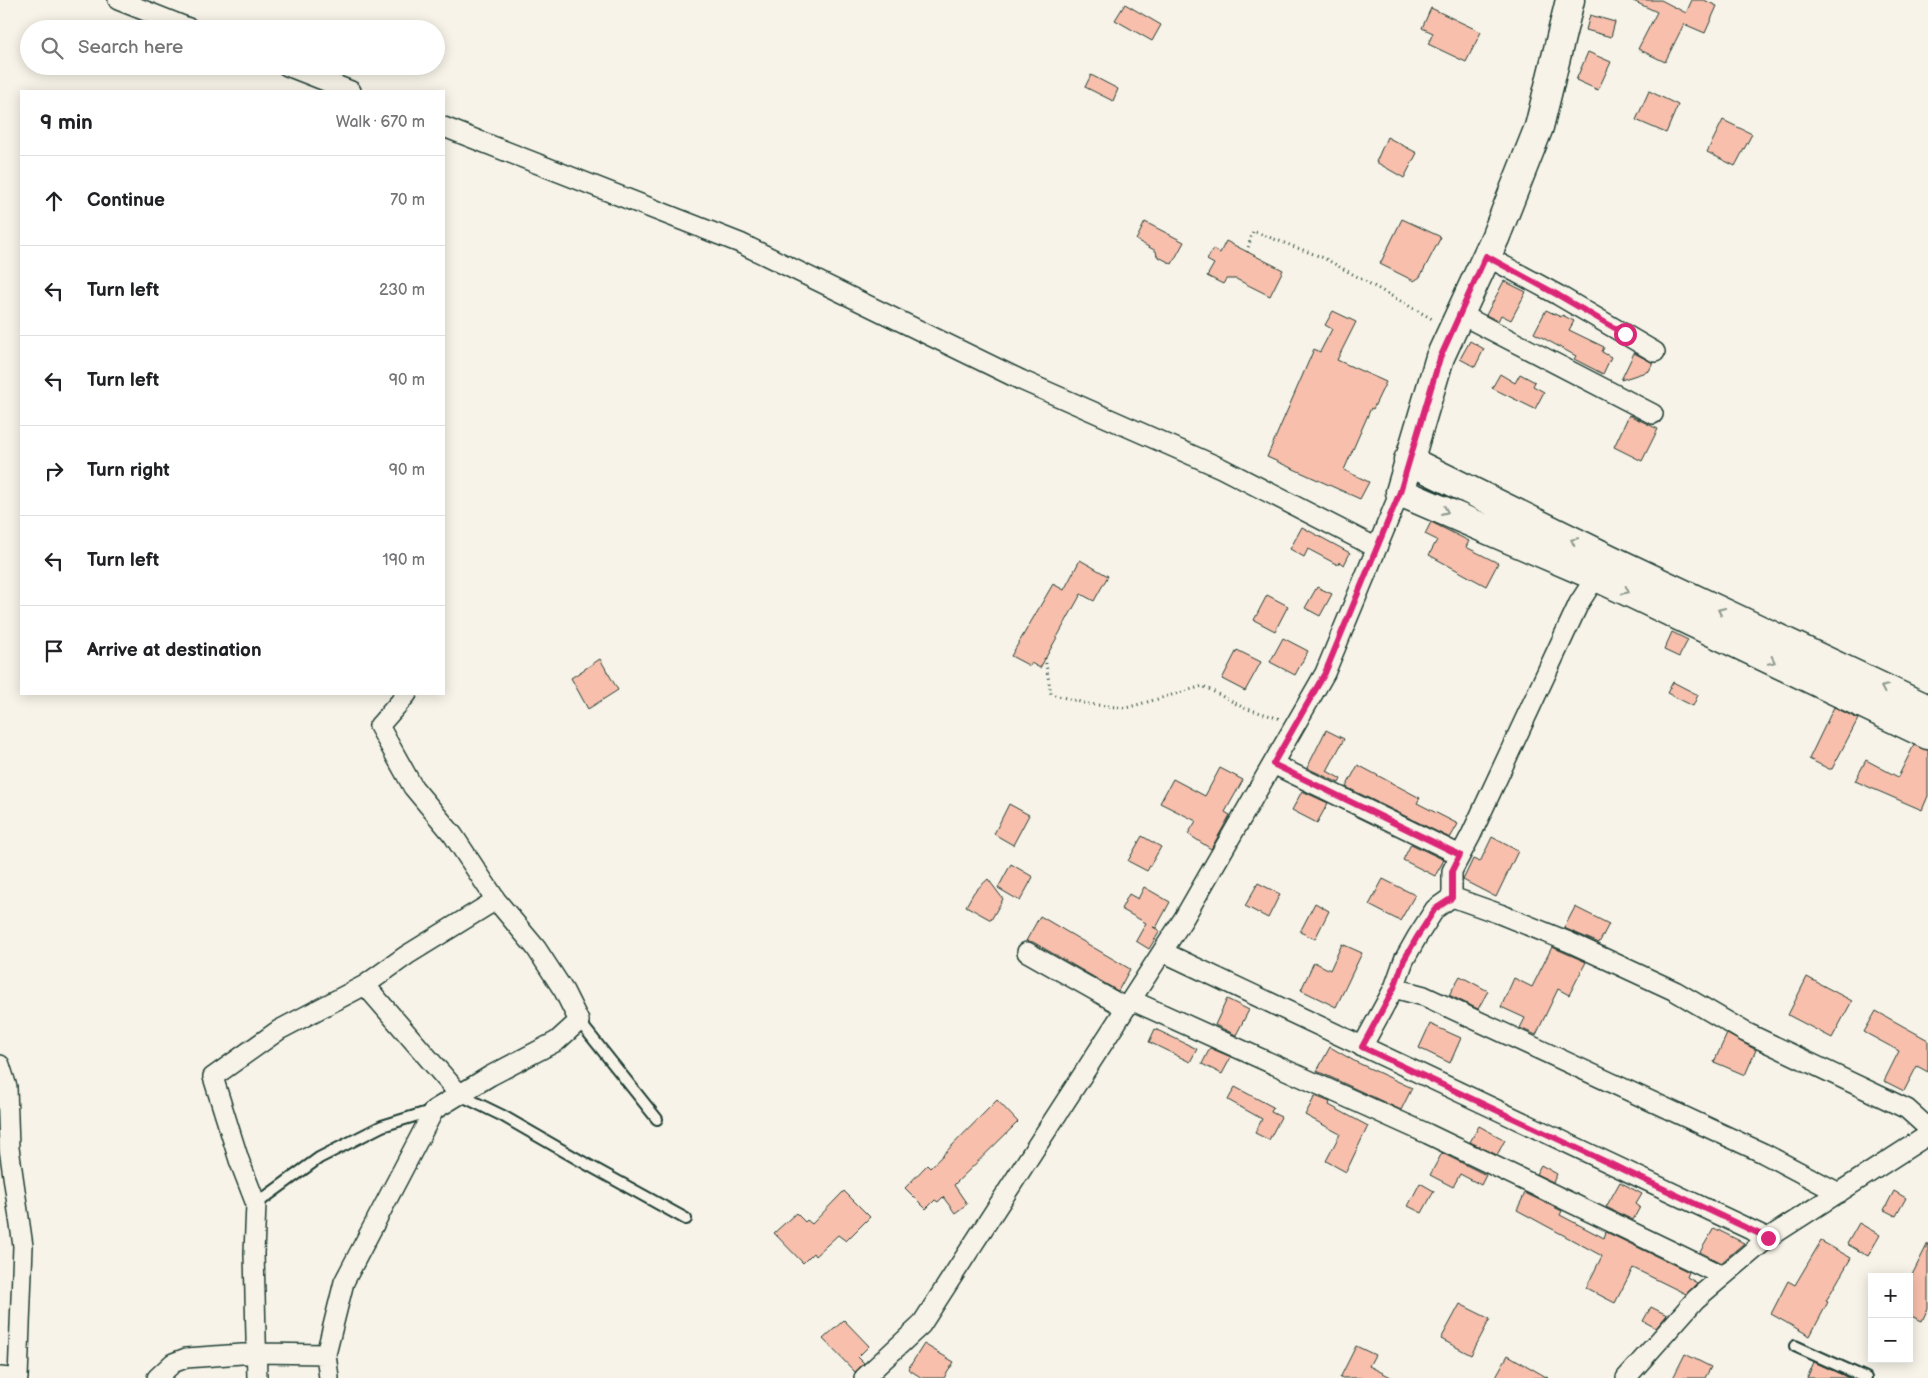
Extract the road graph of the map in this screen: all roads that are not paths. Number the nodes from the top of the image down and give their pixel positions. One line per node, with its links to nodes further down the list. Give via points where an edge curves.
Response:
1 (118, 0): 3 (street)
2 (1570, 0): 7 (street, via 1539,127)
3 (168, 20)
4 (310, 75): 5 (street)
5 (348, 90)
6 (445, 127): 13 (street, via 740,243 1021,380 1221,468)
7 (1486, 256): 8 (street); 9 (street)
8 (1456, 321): 10 (street); 11 (street, via 1440,358)
9 (1655, 352)
10 (1653, 414)
11 (1408, 460): 12 (street); 14 (street, one-way to 11)
12 (1400, 492): 13 (street); 14 (street, one-way to 14)
13 (1377, 548): 17 (street, via 1325,673)
14 (1605, 569): 16 (street); 18 (street, via 1579,603)
15 (406, 695): 20 (street, via 379,726 413,787 453,835)
16 (1919, 718)
17 (1273, 764): 18 (street); 22 (street)
18 (1460, 855): 19 (street, via 1452,871)
19 (1452, 898): 24 (street, via 1430,916 1404,960); 32 (street, via 1569,942 1675,991 1745,1032 1907,1109)
20 (496, 900): 23 (street); 26 (street, via 536,948)
21 (1027, 952): 25 (street)
22 (1163, 952): 25 (street); 27 (street)
23 (365, 985): 29 (street); 35 (street, via 279,1030 213,1078)
24 (1394, 988): 27 (street); 34 (street, via 1432,999 1763,1153)
25 (1128, 1004): 38 (street, via 1428,1134); 48 (street, via 922,1325)
26 (579, 1021): 29 (street, via 557,1041); 31 (lane)
27 (1362, 1047): 37 (street)
28 (0, 1065): 44 (street, via 8,1086 9,1148 23,1246)
29 (460, 1095): 30 (street); 36 (lane)
30 (434, 1110): 35 (lane, via 382,1126 319,1158); 41 (street, via 344,1282)
31 (658, 1120)
32 (1928, 1128)
33 (1928, 1135): 34 (street)
34 (1839, 1193): 37 (street)
35 (256, 1204): 40 (street)
36 (686, 1219)
37 (1768, 1238): 38 (street)
38 (1723, 1276): 49 (street, via 1696,1299)
39 (1794, 1346): 50 (lane)
40 (256, 1353): 41 (street); 45 (street, via 186,1358 173,1363); 46 (street)
41 (326, 1354): 47 (street)
42 (0, 1377): 43 (street)
43 (10, 1378)
44 (18, 1378)
45 (156, 1378)
46 (258, 1378)
47 (329, 1378)
48 (864, 1378)
49 (1626, 1378)
50 (1866, 1378)

